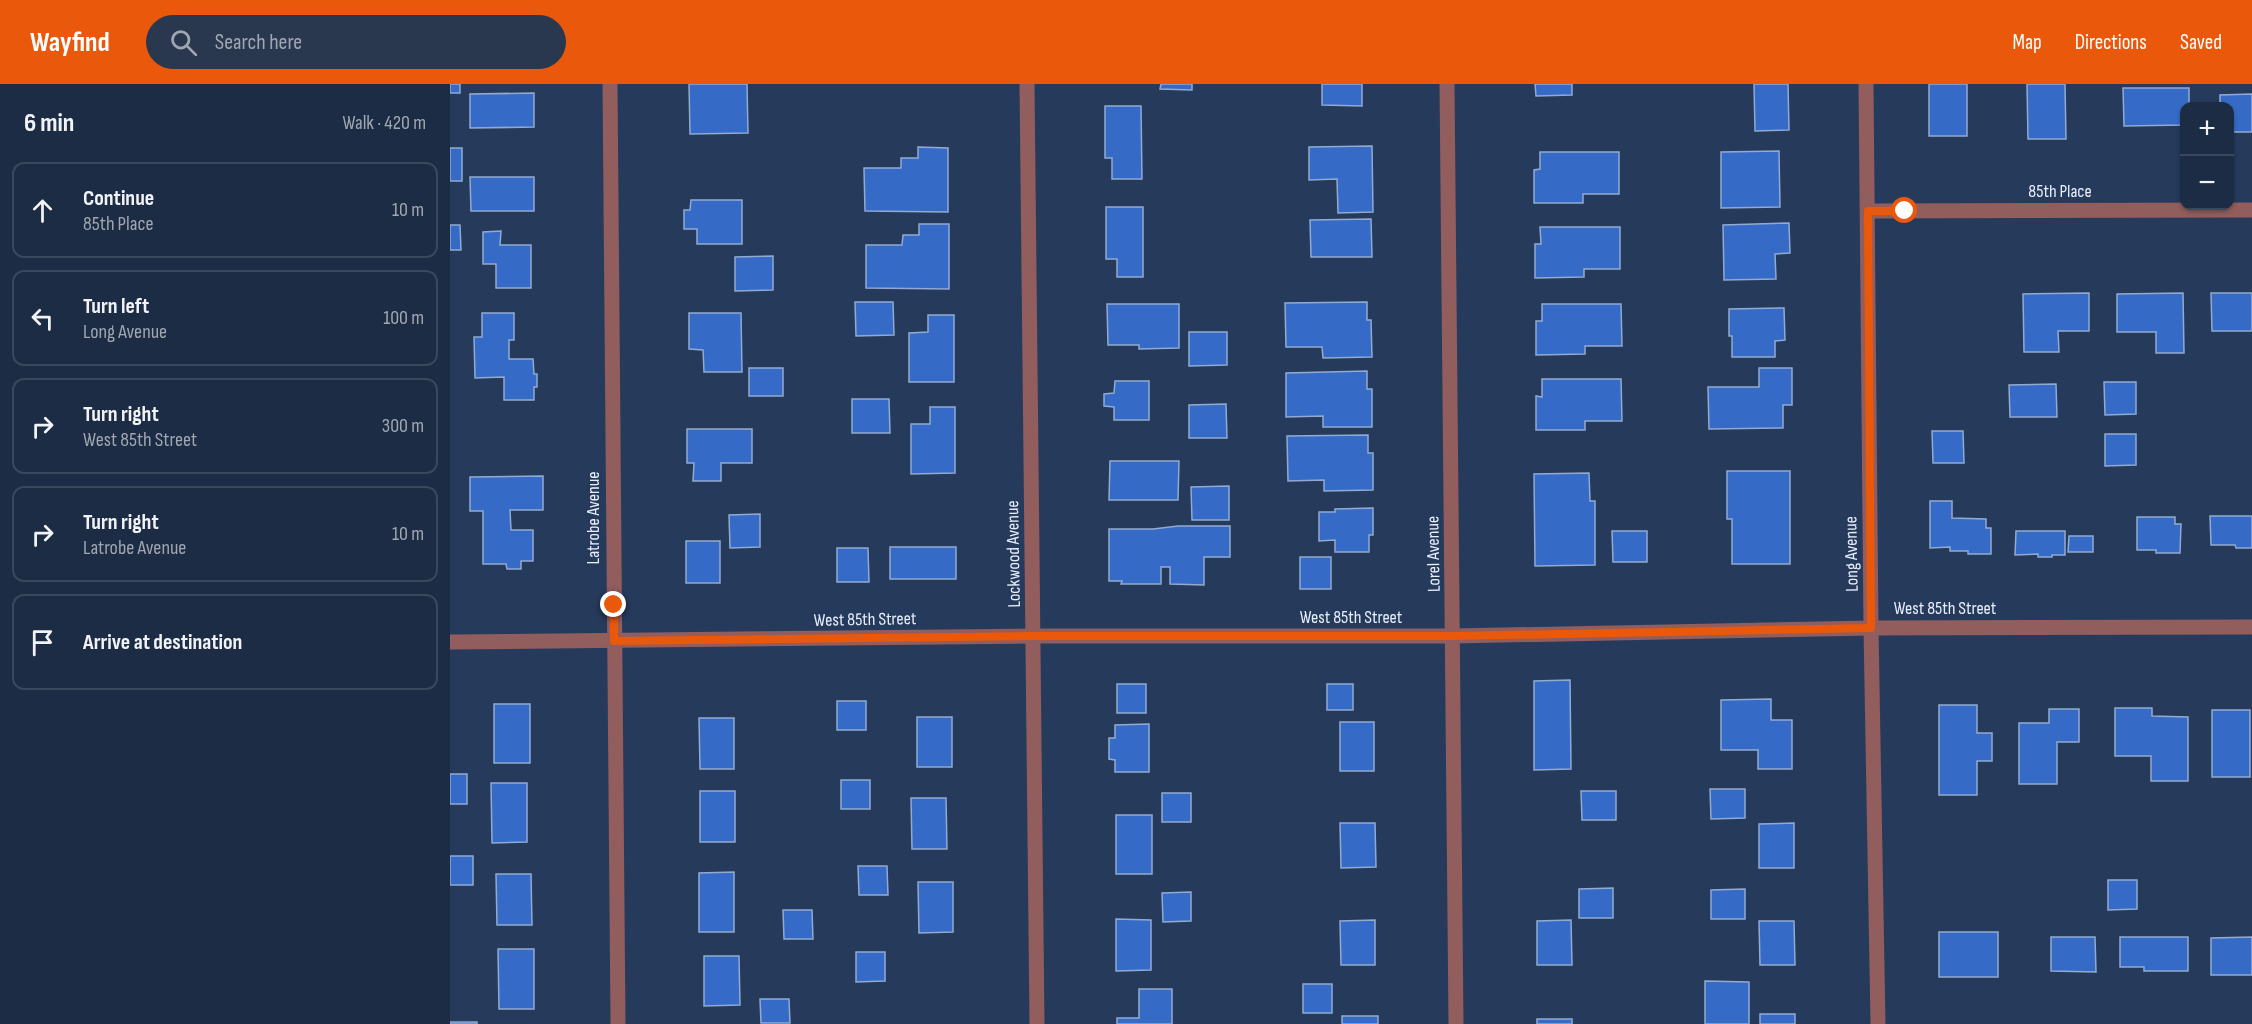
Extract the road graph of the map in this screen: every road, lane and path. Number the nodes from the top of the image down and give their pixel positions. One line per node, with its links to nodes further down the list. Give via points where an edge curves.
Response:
1 (610, 84): 11 (street, Latrobe Avenue)
2 (1027, 84): 9 (street, Lockwood Avenue)
3 (1447, 84): 10 (street, Lorel Avenue)
4 (1866, 84): 6 (street, Long Avenue)
5 (2252, 210): 6 (street, 85th Place)
6 (1868, 211): 8 (street, Long Avenue)
7 (2252, 627): 8 (street, West 85th Street)
8 (1871, 628): 10 (street, West 85th Street); 16 (street, Long Avenue)
9 (1033, 636): 10 (street, West 85th Street); 11 (street, West 85th Street); 14 (street, Lockwood Avenue)
10 (1453, 636): 15 (street, Lorel Avenue)
11 (614, 641): 12 (street, West 85th Street); 13 (street, Latrobe Avenue)
12 (450, 642)
13 (618, 1024)
14 (1037, 1024)
15 (1456, 1024)
16 (1878, 1024)

